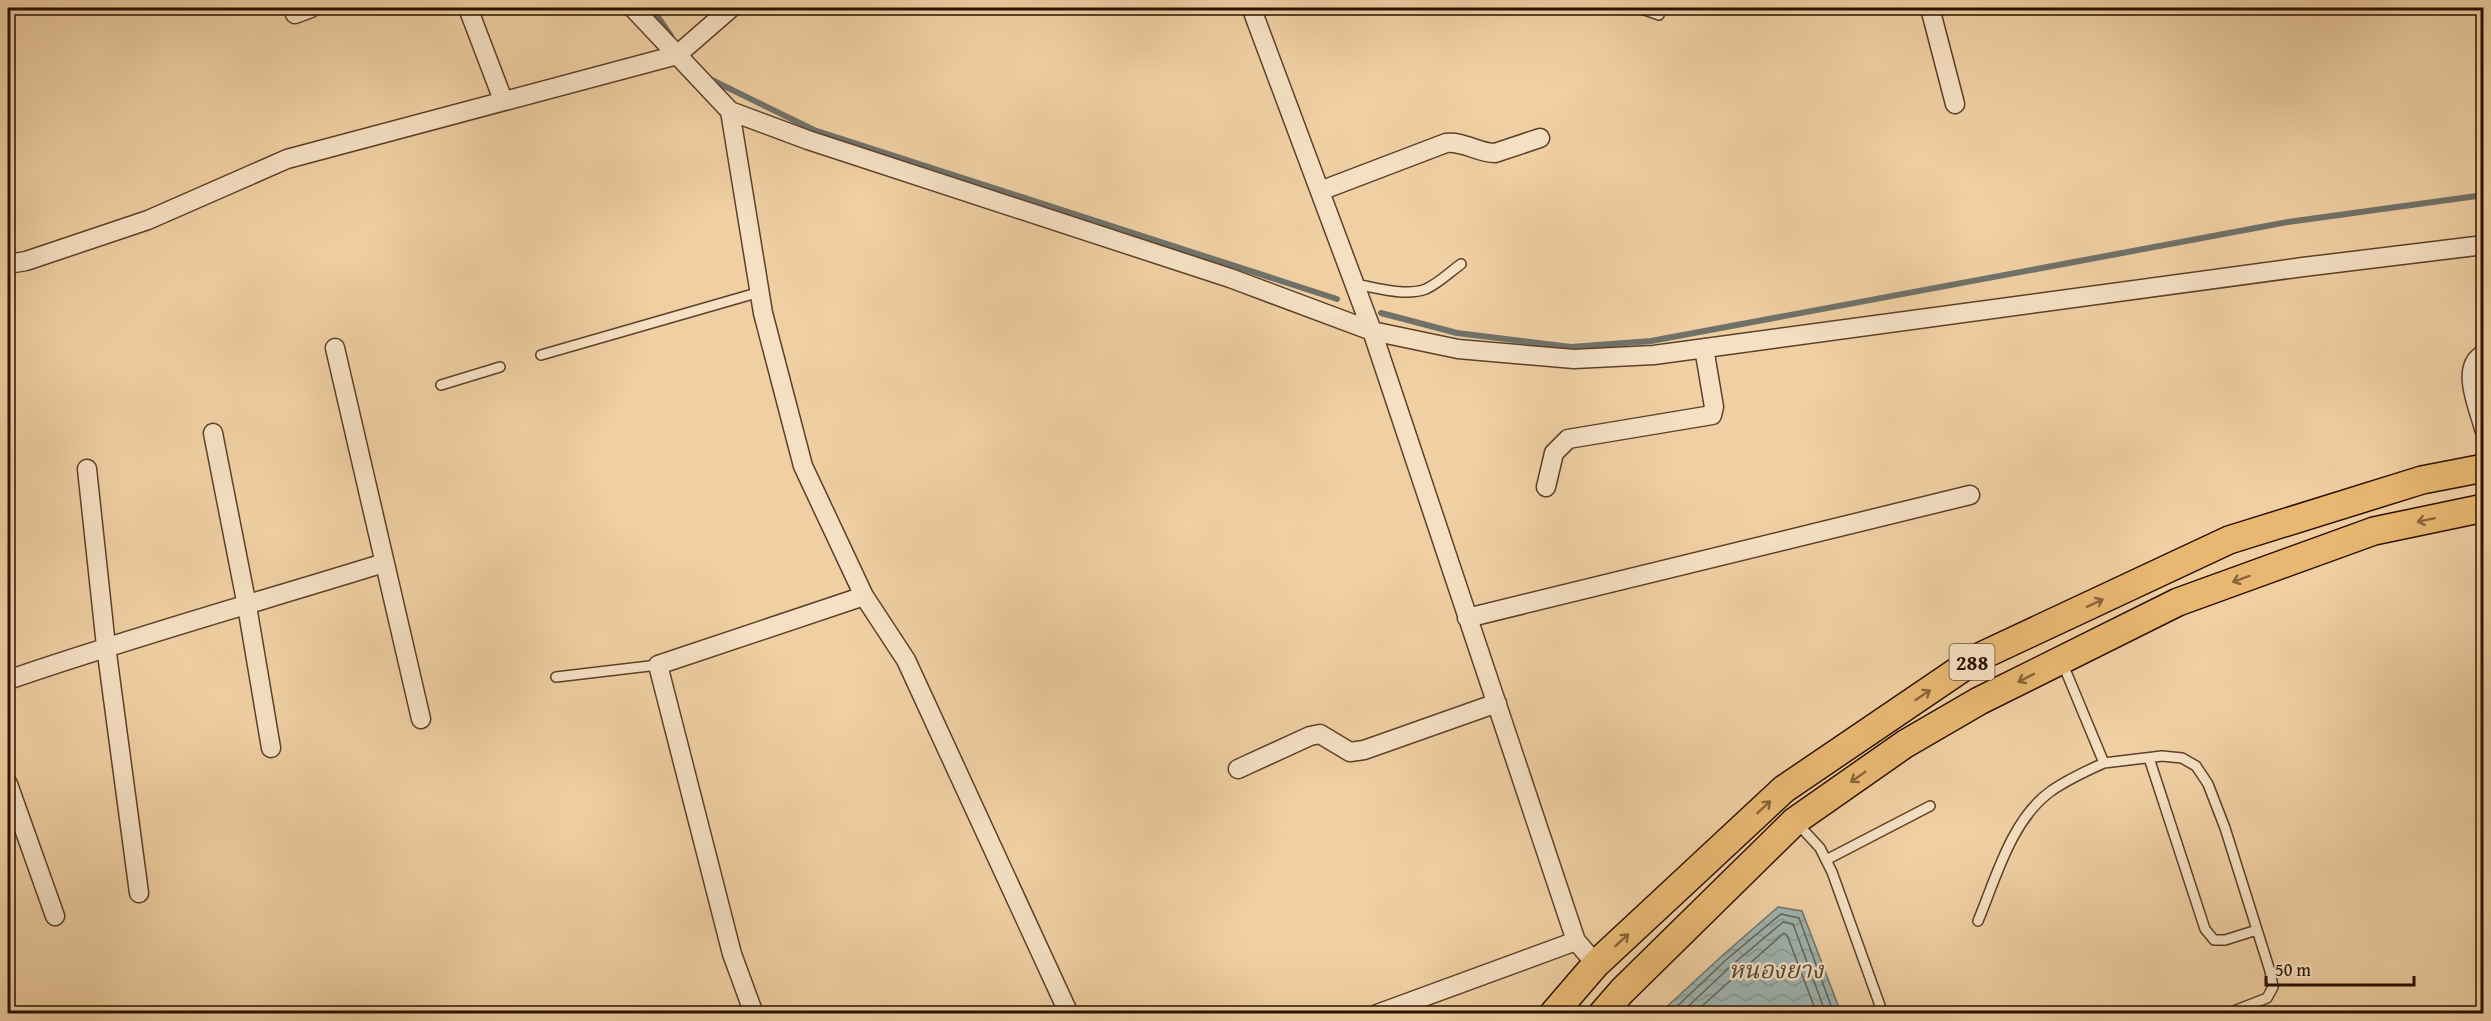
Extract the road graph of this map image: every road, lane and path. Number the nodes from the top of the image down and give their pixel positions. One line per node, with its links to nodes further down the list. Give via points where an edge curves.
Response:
1 (468, 8): 9 (street)
2 (633, 8): 8 (street)
3 (731, 8): 8 (street)
4 (1639, 8): 7 (lane)
5 (1930, 8): 10 (street)
6 (1251, 10): 13 (street)
7 (1659, 15)
8 (677, 55): 9 (street); 11 (street)
9 (503, 100): 15 (street, via 287,159 148,220)
10 (1955, 104)
11 (730, 111): 18 (street); 19 (street, via 1230,278)
12 (1540, 138): 13 (street, via 1495,153 1446,143)
13 (1320, 191): 17 (street)
14 (2484, 245): 21 (street)
15 (8, 264)
16 (1461, 264): 17 (lane, via 1424,290 1411,292)
17 (1354, 284): 19 (street)
18 (760, 292): 23 (lane); 34 (street, via 804,466)
19 (1372, 331): 21 (street, via 1458,349 1574,359); 36 (street)
20 (335, 348): 33 (street)
21 (1704, 348): 30 (street, via 1712,415 1568,439 1554,453)
22 (2484, 354): 26 (street, via 2475,360 2471,372)
23 (541, 355)
24 (500, 368): 25 (lane)
25 (441, 385)
26 (2484, 429)
27 (213, 433): 35 (street)
28 (2484, 468): 57 (main road, 288, one-way to 28, via 1784,789 1977,658 2229,540 2422,480)
29 (87, 469): 37 (street)
30 (1546, 487)
31 (1970, 495): 36 (street)
32 (2484, 508): 38 (main road, 288, one-way to 38, via 2374,531 2178,602)
33 (384, 563): 35 (street); 43 (street)
34 (864, 596): 39 (street); 59 (street, via 906,660)
35 (247, 606): 37 (street); 44 (street)
36 (1467, 618): 42 (street)
37 (106, 646): 41 (street); 52 (street)
38 (2061, 660): 46 (lane); 50 (main road, 288, one-way to 50, via 1905,744)
39 (658, 665): 40 (lane); 58 (street, via 732,954)
40 (556, 677)
41 (8, 680)
42 (1497, 703): 47 (street, via 1364,750 1350,752 1320,734 1311,736); 56 (street)
43 (421, 719)
44 (271, 748)
45 (2149, 758): 46 (lane); 55 (lane, via 2181,758 2196,766 2208,784); 55 (lane, via 2209,936 2221,941)
46 (2104, 763): 54 (lane, via 2051,791 2031,812 2011,843)
47 (1238, 769)
48 (8, 784): 53 (street)
49 (1930, 806): 51 (lane)
50 (1795, 821): 51 (lane); 62 (main road, 288)
51 (1826, 860): 63 (lane)
52 (139, 893)
53 (55, 916)
54 (1978, 921)
55 (2258, 930): 64 (lane, via 2272,993)
56 (1576, 941): 57 (street); 60 (street)
57 (1596, 964): 61 (main road, 288)
58 (754, 1014)
59 (1069, 1014)
60 (1377, 1014)
61 (1554, 1014)
62 (1602, 1014)
63 (1883, 1014)
64 (2226, 1014)

